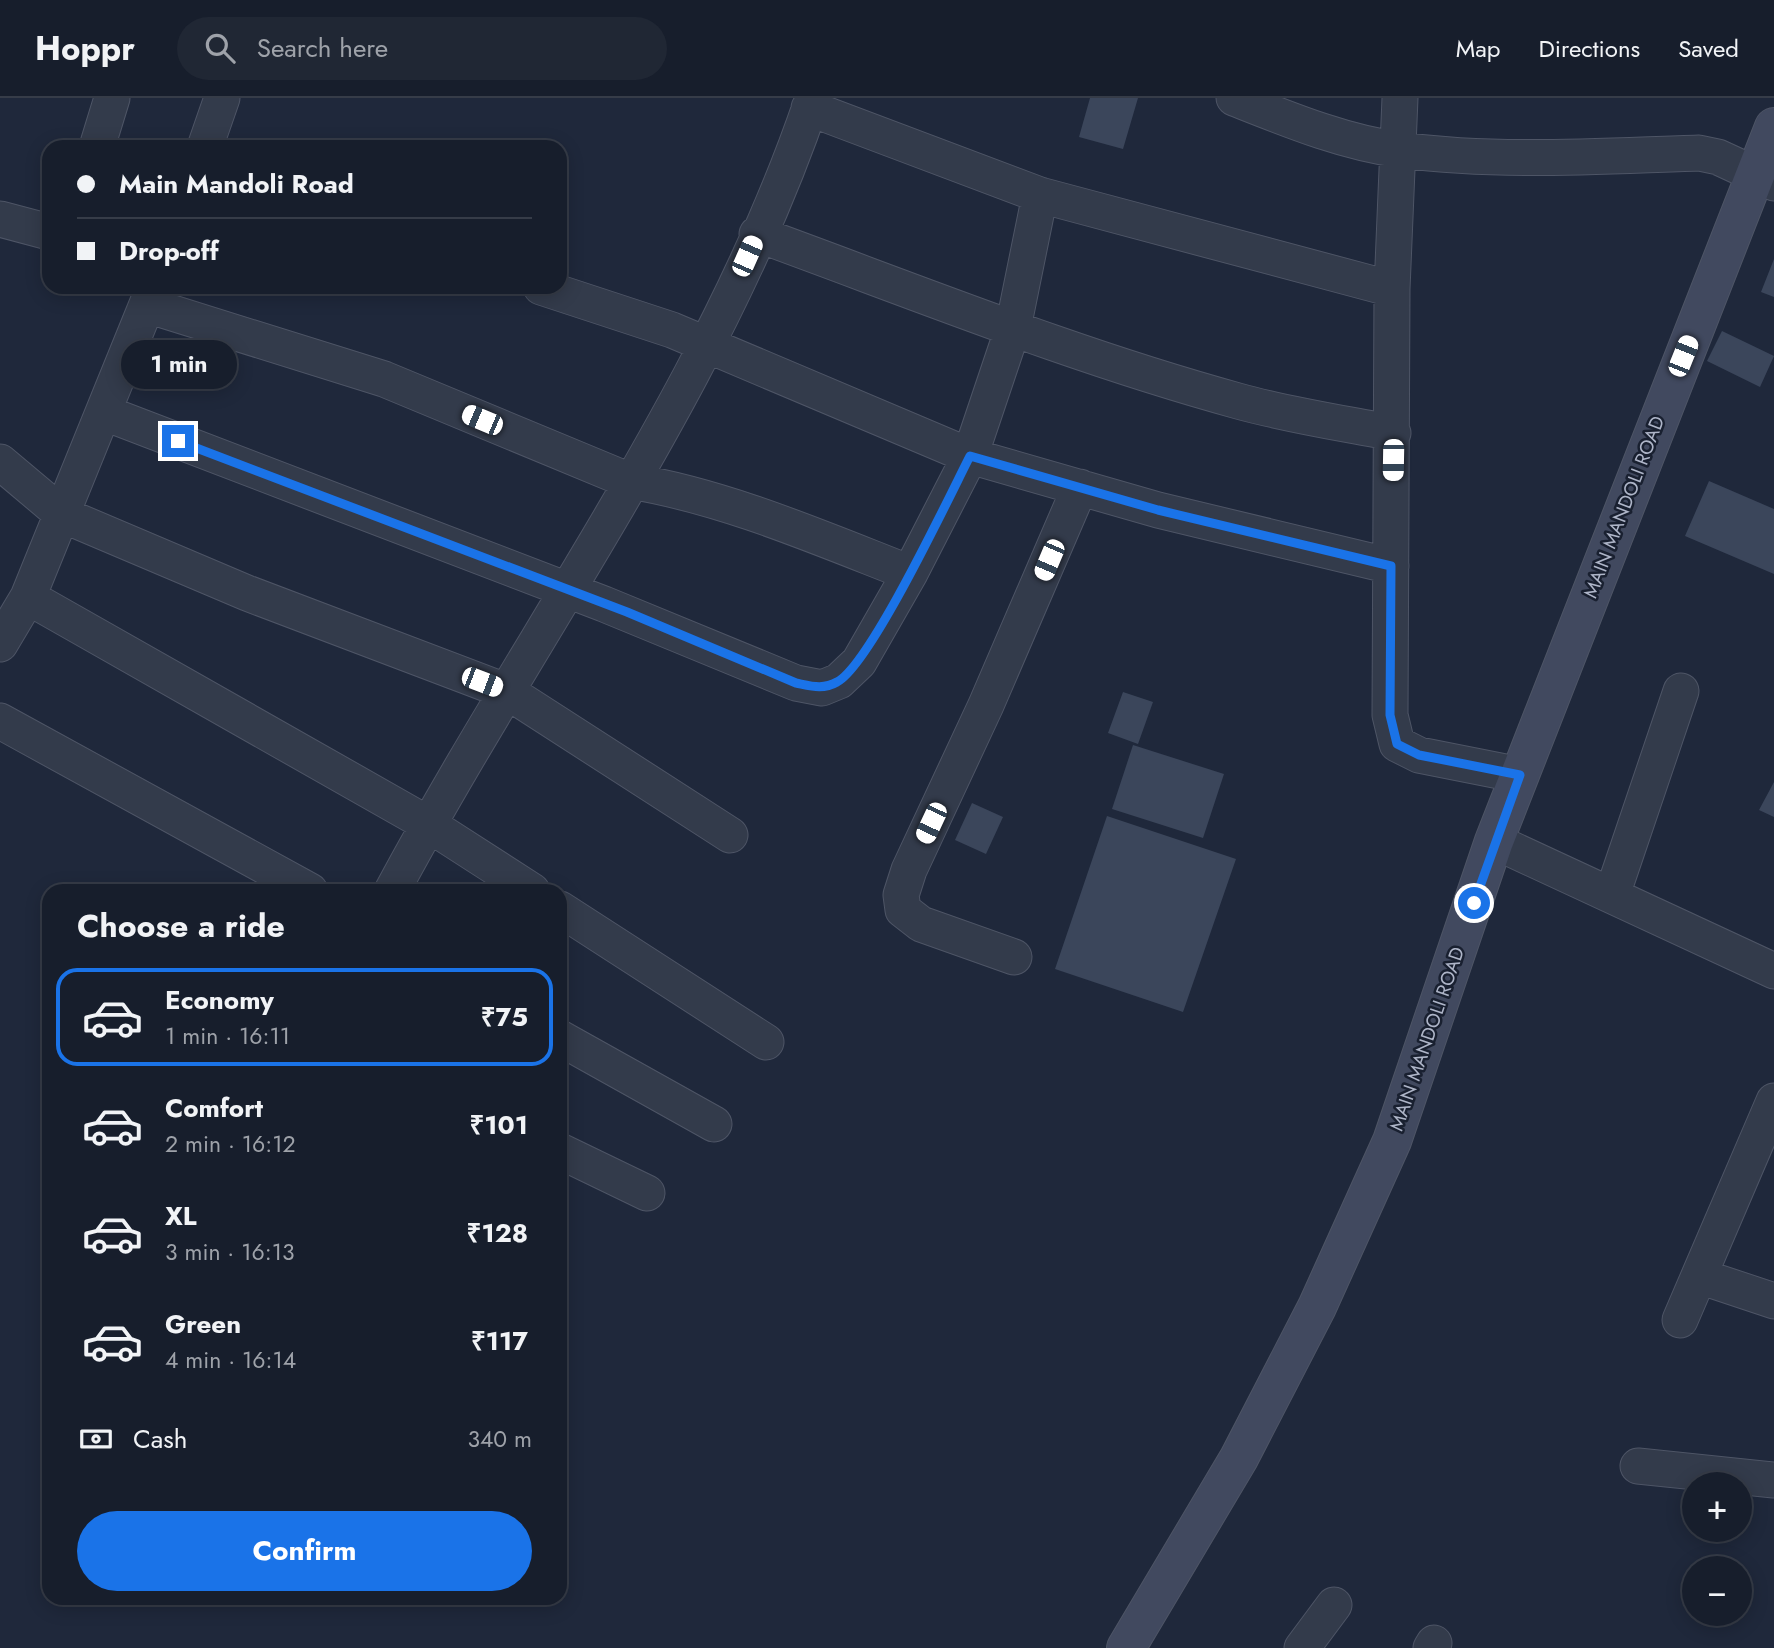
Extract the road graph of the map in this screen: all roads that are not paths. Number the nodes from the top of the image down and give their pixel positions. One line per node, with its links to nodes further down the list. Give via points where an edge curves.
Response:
1 (112, 98): 7 (street)
2 (222, 98): 8 (street)
3 (1234, 98): 9 (street, via 1326,131)
4 (1400, 98): 9 (street)
5 (811, 103): 11 (street); 14 (street)
6 (1774, 127): 10 (street, MAIN MANDOLI ROAD)
7 (99, 140)
8 (207, 140)
9 (1399, 150): 10 (street, via 1505,159 1699,153); 15 (street)
10 (1765, 178): 35 (street, MAIN MANDOLI ROAD)
11 (1040, 195): 15 (street); 18 (street)
12 (0, 219): 13 (street)
13 (42, 230)
14 (757, 234): 18 (street); 19 (street)
15 (1392, 289): 21 (street)
16 (562, 294): 19 (street)
17 (151, 296): 20 (street); 24 (street, via 384,379)
18 (1013, 328): 21 (street, via 1240,401); 22 (street)
19 (708, 345): 22 (street); 24 (street)
20 (105, 414): 26 (street); 29 (street)
21 (1393, 433): 27 (street)
22 (970, 456): 25 (street); 28 (street)
23 (0, 462): 26 (street)
24 (630, 481): 28 (street, via 664,487 808,533); 29 (street)
25 (1080, 487): 27 (street); 44 (street, via 901,895 903,910 920,924)
26 (62, 515): 30 (street); 33 (street, via 247,593)
27 (1391, 566): 35 (street, via 1390,715 1397,744 1419,755)
28 (910, 573): 29 (street, via 859,662 839,681 822,688 796,683)
29 (569, 590): 33 (street)
30 (28, 597): 31 (street); 36 (street)
31 (0, 644)
32 (1681, 691): 42 (street)
33 (508, 692): 36 (street); 37 (street)
34 (0, 721): 39 (street)
35 (1520, 775): 38 (street, MAIN MANDOLI ROAD)
36 (428, 824): 40 (street); 41 (street)
37 (730, 835)
38 (1493, 841): 42 (street); 58 (street, MAIN MANDOLI ROAD, via 1392,1141 1352,1234 1239,1458)
39 (297, 884)
40 (396, 884)
41 (521, 884)
42 (1612, 895): 45 (street)
43 (567, 914): 47 (street)
44 (1014, 957)
45 (1774, 971)
46 (567, 1042): 49 (street)
47 (766, 1042)
48 (1774, 1101): 52 (street)
49 (714, 1124)
50 (567, 1154): 51 (street)
51 (647, 1193)
52 (1699, 1276): 53 (street); 54 (street)
53 (1774, 1301)
54 (1680, 1320)
55 (1637, 1466): 56 (street)
56 (1774, 1480)
57 (1334, 1605): 59 (street)
58 (1126, 1648)
59 (1302, 1648)

